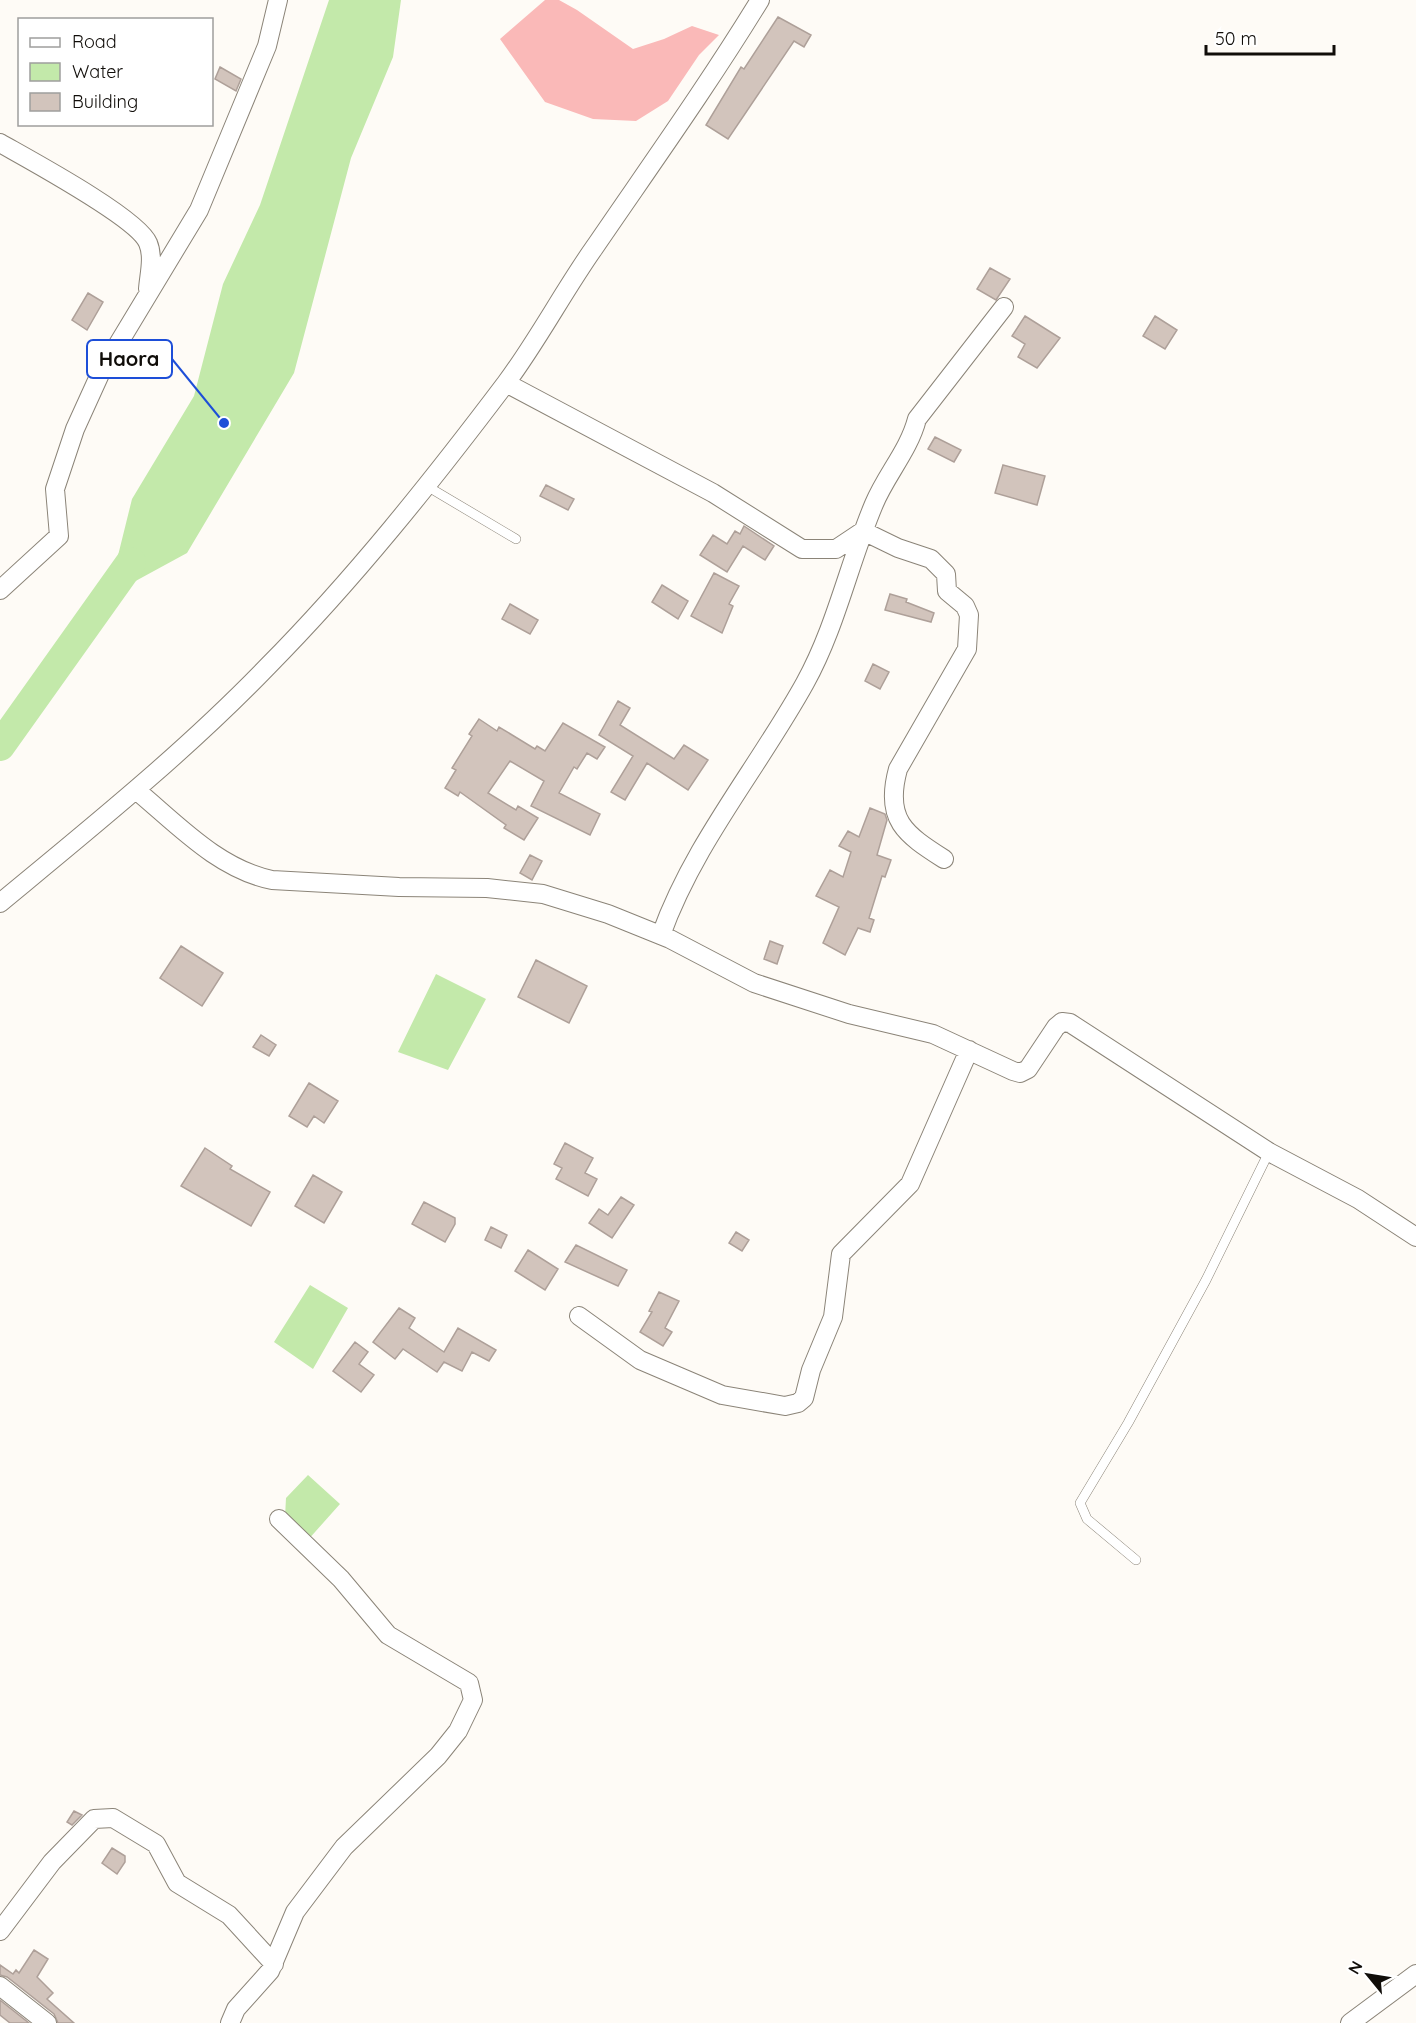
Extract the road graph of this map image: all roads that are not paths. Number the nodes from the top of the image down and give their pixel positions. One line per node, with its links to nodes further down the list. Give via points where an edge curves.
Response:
1 (278, 0): 4 (street, via 267,46 215,175 180,244)
2 (760, 0): 6 (street, via 722,64 591,252)
3 (0, 142): 4 (street, via 57,175 143,235 150,252)
4 (147, 294): 10 (street, via 100,374 75,429 55,489 59,536)
5 (1004, 307): 8 (street, via 917,419)
6 (506, 383): 7 (street); 8 (street, via 713,493 802,549 836,549)
7 (425, 485): 9 (lane); 11 (street, via 321,611 268,667)
8 (863, 531): 12 (street, via 931,559 946,574 948,591 969,615 967,649 898,769 893,788 902,827 916,842); 14 (street, via 824,643 806,681 702,846)
9 (516, 539)
10 (0, 590)
11 (136, 790): 13 (street); 14 (street, via 218,856 251,875 543,894)
12 (944, 859)
13 (0, 903)
14 (660, 935): 15 (street, via 754,983 849,1014 933,1034)
15 (969, 1050): 16 (street, via 1020,1073 1028,1069 1056,1027 1062,1022 1070,1023); 18 (street, via 910,1184 841,1254 833,1317 804,1398 798,1403 784,1406 722,1395 650,1366)
16 (1269, 1152): 17 (street, via 1366,1203); 20 (lane, via 1206,1280 1080,1503 1087,1519)
17 (1416, 1237)
18 (579, 1316)
19 (279, 1520): 22 (street, via 341,1579 388,1635 469,1683 472,1700 458,1731 438,1756 344,1847 295,1912)
20 (1136, 1560)
21 (0, 1931): 22 (street, via 52,1862 94,1819 113,1818 156,1844 177,1883 220,1908)
22 (274, 1964): 26 (street, via 236,2009)
23 (1416, 1974): 27 (street)
24 (0, 1986): 25 (street)
25 (47, 2023)
26 (230, 2023)
27 (1350, 2023)

